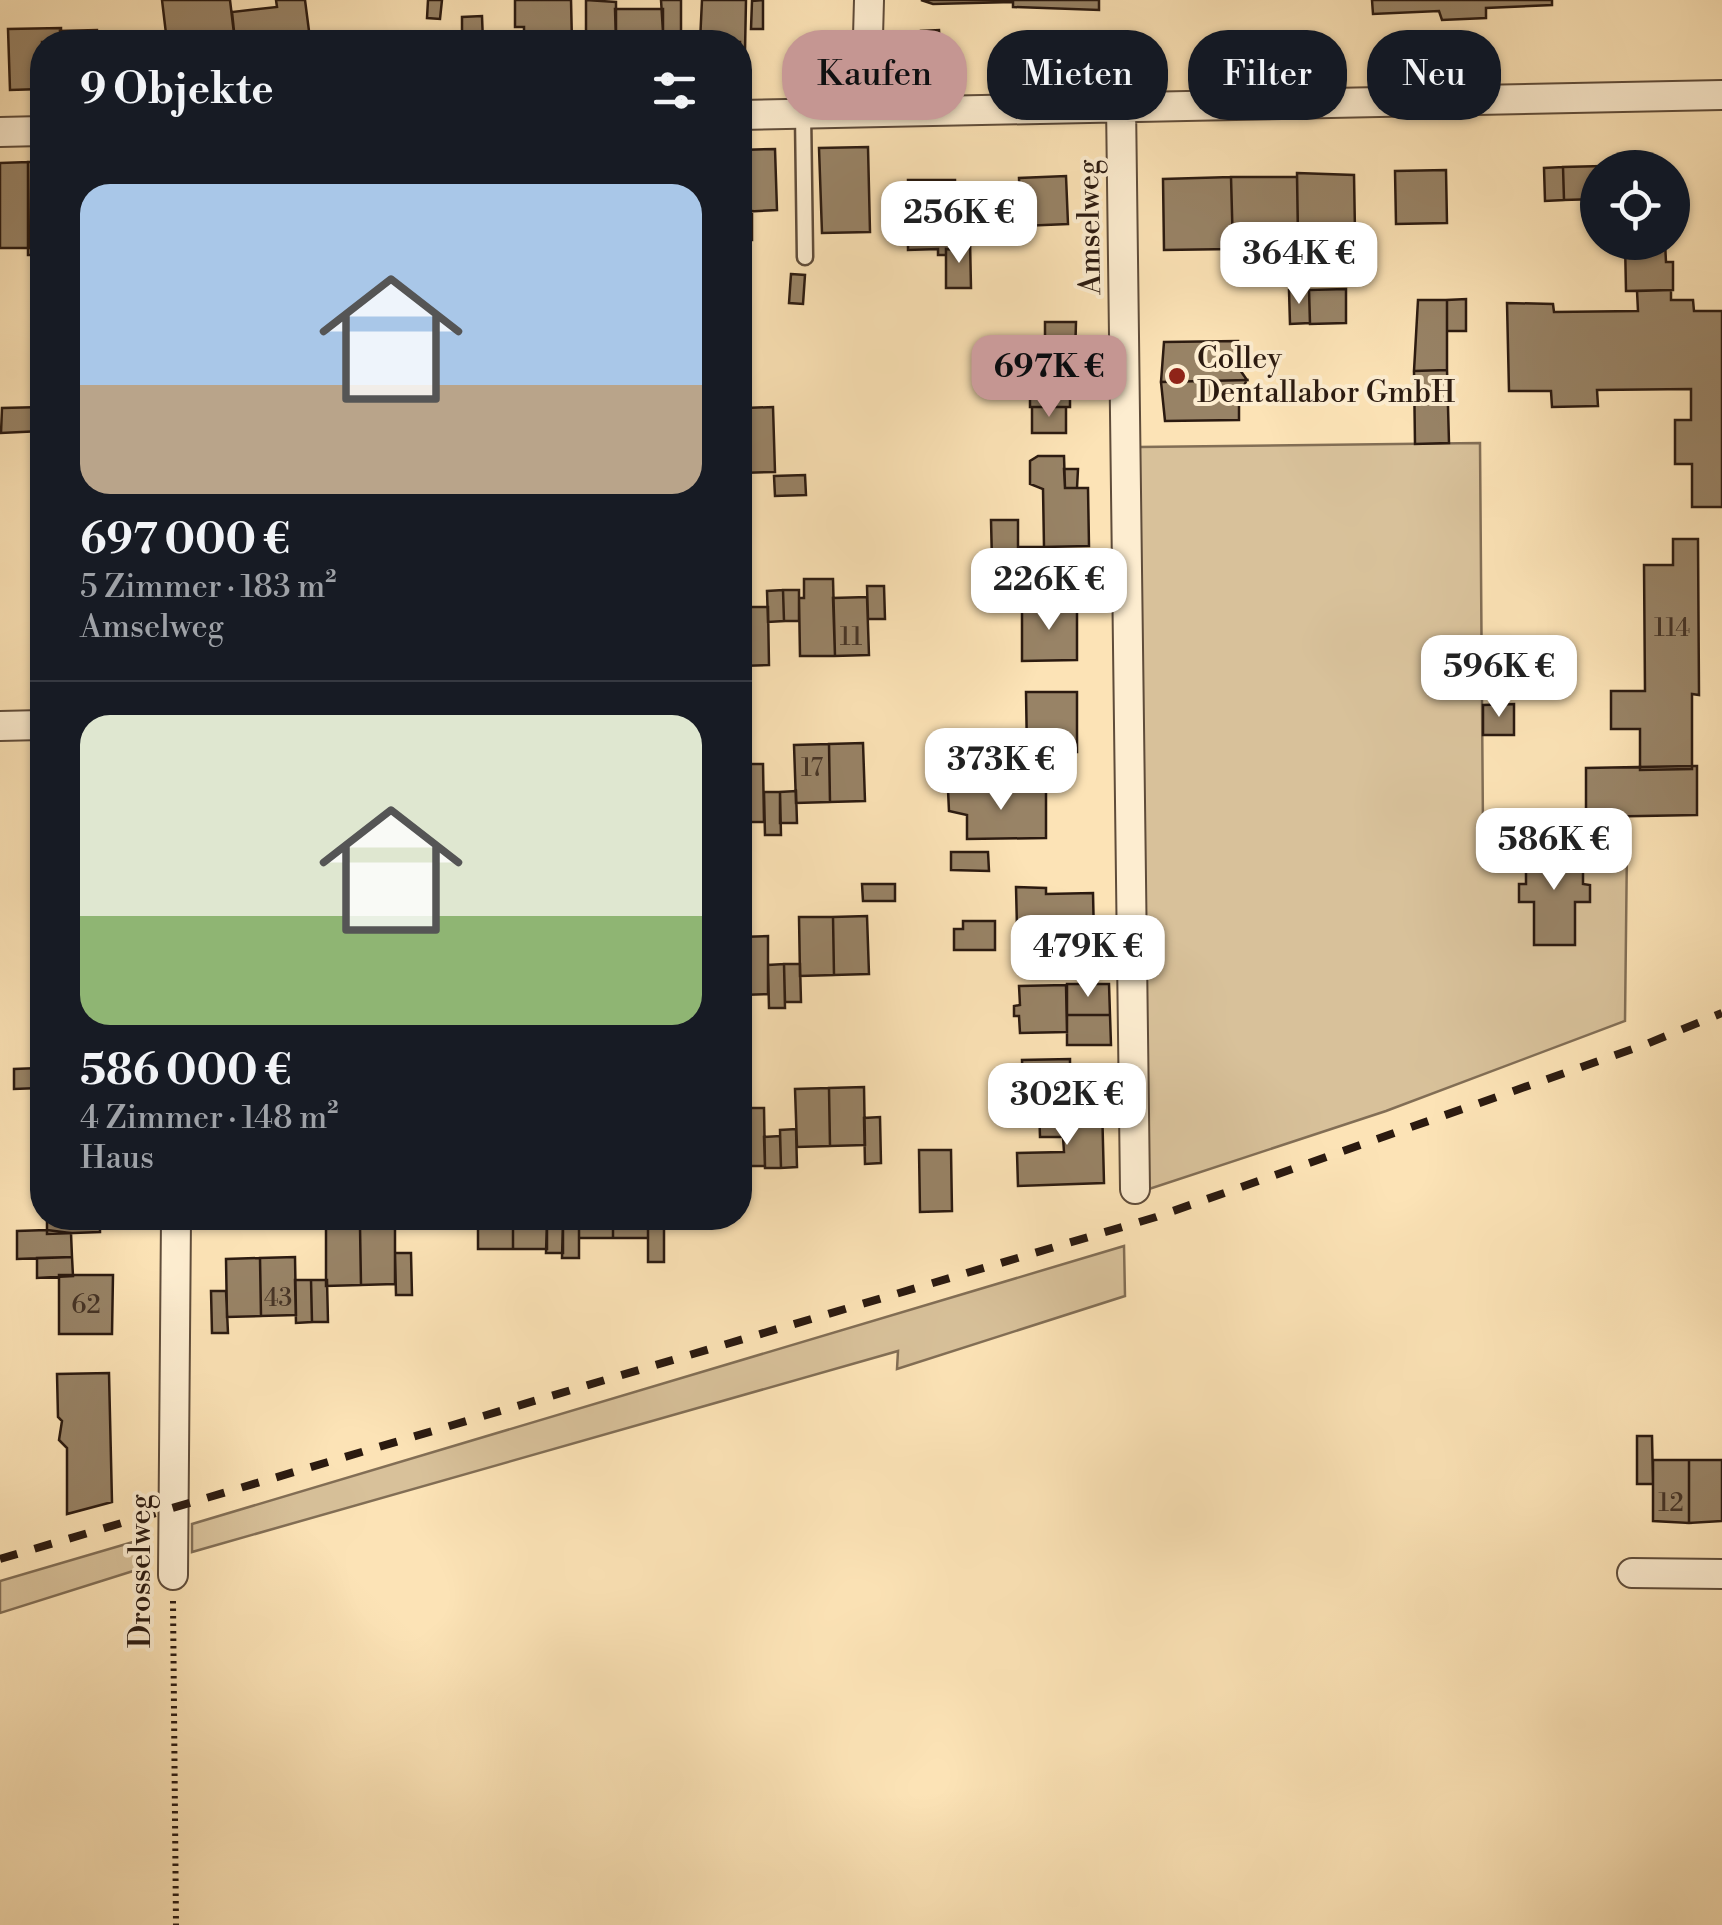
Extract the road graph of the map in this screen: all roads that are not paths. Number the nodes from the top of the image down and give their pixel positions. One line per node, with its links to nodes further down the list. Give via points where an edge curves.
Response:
1 (869, 0): 2 (street)
2 (868, 30)
3 (1722, 95): 4 (street)
4 (1168, 104)
5 (782, 113): 6 (street)
6 (752, 114)
7 (803, 120): 11 (lane)
8 (1121, 120): 14 (street, Amselweg)
9 (30, 131): 10 (street)
10 (0, 132)
11 (805, 257)
12 (30, 725): 13 (street)
13 (0, 726)
14 (1134, 1188)
15 (176, 1230): 18 (street, Drosselweg)
16 (1632, 1573): 17 (street)
17 (1722, 1574)
18 (173, 1575)

